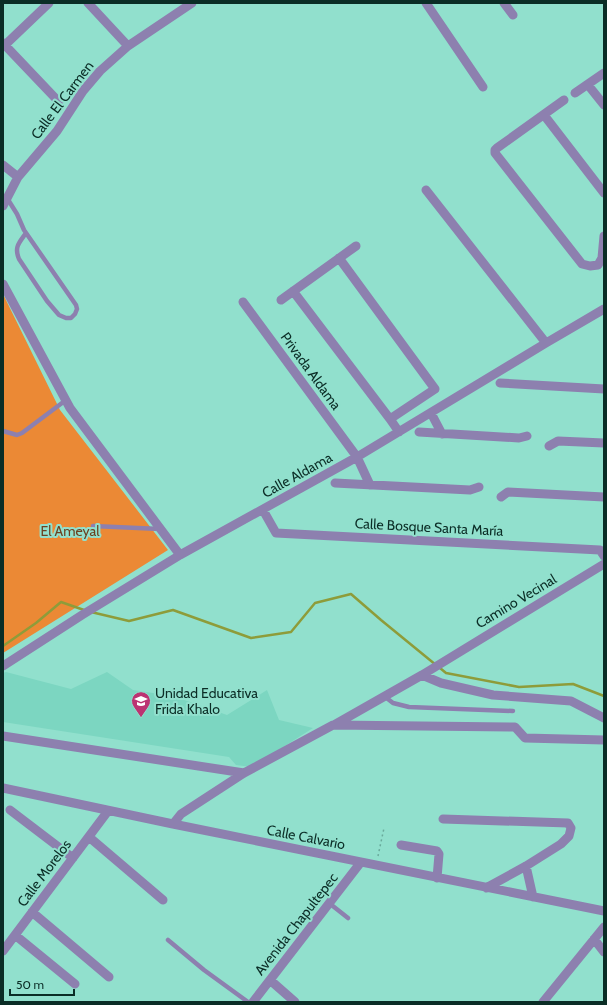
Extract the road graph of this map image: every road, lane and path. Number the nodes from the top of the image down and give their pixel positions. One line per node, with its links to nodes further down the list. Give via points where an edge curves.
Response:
1 (49, 3): 7 (street)
2 (88, 3): 8 (street)
3 (192, 3): 8 (street, Calle El Carmen)
4 (426, 3): 11 (street)
5 (504, 3): 6 (street)
6 (513, 15)
7 (4, 44): 14 (street)
8 (128, 46): 18 (street, Calle El Carmen, via 100,70 57,130)
9 (604, 73): 10 (street)
10 (588, 85): 12 (street); 15 (street)
11 (483, 87)
12 (575, 93)
13 (564, 100): 16 (street)
14 (59, 102)
15 (604, 105)
16 (544, 115): 20 (street); 23 (street, via 497,148 495,153 582,264 598,265 602,258)
17 (3, 165): 18 (street)
18 (18, 177): 21 (street, Calle El Carmen)
19 (426, 190): 31 (street)
20 (604, 193)
21 (5, 202): 22 (lane, via 17,214)
22 (26, 232): 22 (lane, via 76,305 77,309 71,318 59,315 19,260 17,249)
23 (604, 236)
24 (356, 246): 25 (street)
25 (339, 258): 27 (street); 36 (street, via 435,389)
26 (3, 284): 34 (street)
27 (293, 291): 28 (street); 36 (street)
28 (281, 300)
29 (243, 302): 43 (street, Privada Aldama)
30 (604, 309): 31 (street, Calle Aldama)
31 (544, 341): 35 (street, Calle Aldama)
32 (500, 383): 33 (street)
33 (604, 389)
34 (66, 400): 37 (lane, via 18,435); 51 (street)
35 (431, 413): 36 (street, Calle Aldama); 39 (street)
36 (395, 426): 43 (street, Calle Aldama)
37 (3, 430)
38 (419, 432): 39 (street)
39 (442, 434): 40 (street, via 519,438)
40 (527, 436)
41 (604, 443): 42 (street, via 558,441)
42 (549, 446)
43 (357, 457): 45 (street, Privada Aldama); 49 (street, Calle Aldama)
44 (335, 483): 45 (street)
45 (370, 485): 46 (street, via 470,490)
46 (479, 487)
47 (501, 497): 48 (street, via 508,492)
48 (604, 497)
49 (263, 510): 52 (street, Calle Aldama); 53 (street, Calle Bosque Santa María, via 276,533 600,550)
50 (93, 526): 51 (lane)
51 (161, 529): 52 (street)
52 (180, 555): 55 (street, Calle Aldama)
53 (604, 556)
54 (604, 564): 56 (street, Camino Vecinal)
55 (3, 666)
56 (422, 675): 57 (street); 59 (street, via 441,683 493,695 571,701)
57 (384, 696): 58 (lane, via 393,703 409,707); 60 (street)
58 (513, 711)
59 (604, 718)
60 (333, 725): 62 (street, via 515,727 525,738); 63 (street)
61 (3, 736): 63 (street)
62 (604, 740)
63 (244, 773): 68 (street, via 181,814)
64 (3, 788): 66 (street, Calle Calvario)
65 (10, 810): 72 (street)
66 (108, 811): 68 (street, Calle Calvario); 70 (street, Calle Morelos)
67 (443, 819): 75 (street, via 568,822 571,828 569,836)
68 (173, 824): 73 (street, Calle Calvario)
69 (384, 828): 74 (path)
70 (89, 837): 72 (street, Calle Morelos); 79 (street)
71 (401, 845): 76 (street, via 437,851)
72 (73, 858): 82 (street, Calle Morelos)
73 (361, 862): 74 (street, Calle Calvario); 80 (street, Avenida Chapultepec)
74 (377, 866): 76 (street, Calle Calvario)
75 (526, 866): 77 (street); 78 (street)
76 (437, 878): 77 (street, Calle Calvario)
77 (486, 888): 78 (street, Calle Calvario)
78 (533, 897): 81 (street, Calle Calvario)
79 (163, 900)
80 (329, 903): 83 (lane); 91 (street, Avenida Chapultepec)
81 (604, 911)
82 (32, 912): 85 (street, Calle Morelos); 90 (street)
83 (348, 918)
84 (604, 927): 86 (street)
85 (15, 935): 88 (street, Calle Morelos); 92 (street)
86 (594, 939): 89 (street); 96 (street)
87 (168, 940): 93 (lane)
88 (3, 951)
89 (604, 952)
90 (108, 976)
91 (270, 980): 94 (street, Avenida Chapultepec); 95 (street)
92 (75, 984)
93 (248, 1002)
94 (253, 1002)
95 (295, 1002)
96 (543, 1002)

